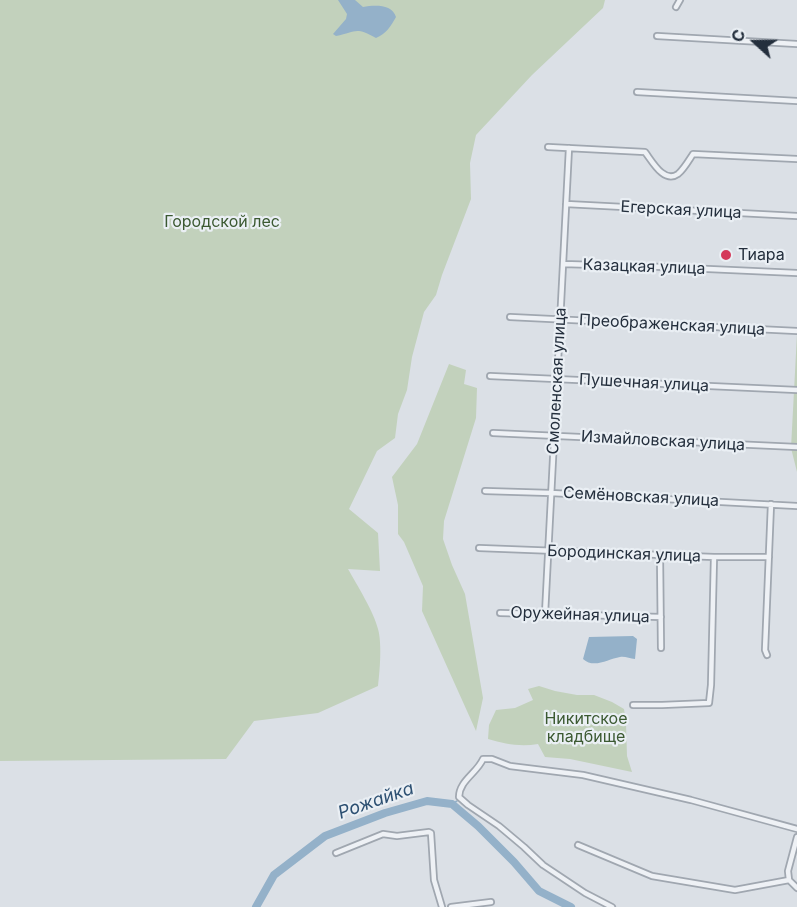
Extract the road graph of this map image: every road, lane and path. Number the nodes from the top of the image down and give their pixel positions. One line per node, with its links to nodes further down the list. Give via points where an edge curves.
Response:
1 (680, 0): 2 (street)
2 (676, 7)
3 (657, 36): 4 (street)
4 (797, 44)
5 (637, 92): 6 (street)
6 (797, 101)
7 (548, 147): 8 (street)
8 (569, 148): 9 (street, via 645,152 669,177 677,175 693,154); 10 (street, Смоленская улица)
9 (797, 159)
10 (566, 204): 11 (street, Егерская улица); 12 (street, Смоленская улица)
11 (797, 216)
12 (563, 264): 13 (street, Казацкая улица); 15 (street, Смоленская улица)
13 (797, 273)
14 (510, 317): 15 (street, Преображенская улица)
15 (560, 320): 16 (street, Преображенская улица); 18 (street, Смоленская улица)
16 (797, 332)
17 (490, 376): 18 (street, Пушечная улица)
18 (557, 379): 19 (street, Пушечная улица); 21 (street, Смоленская улица)
19 (797, 390)
20 (493, 433): 21 (street, Измайловская улица)
21 (554, 436): 23 (street, Измайловская улица); 25 (street, Смоленская улица)
22 (797, 441): 23 (street)
23 (797, 448)
24 (485, 491): 25 (street, Семёновская улица)
25 (551, 493): 26 (street, Семёновская улица); 29 (street, Смоленская улица)
26 (771, 504): 27 (street, Семёновская улица); 32 (street)
27 (797, 506)
28 (479, 548): 29 (street, Бородинская улица)
29 (548, 551): 30 (street, Бородинская улица); 34 (street, Смоленская улица)
30 (660, 555): 31 (street, Бородинская улица); 35 (street)
31 (714, 557): 32 (street, Бородинская улица); 38 (street, via 709,703)
32 (769, 557): 37 (street)
33 (500, 613): 34 (street, Оружейная улица)
34 (544, 614): 35 (street, Оружейная улица)
35 (661, 617): 36 (street)
36 (661, 648)
37 (767, 655)
38 (633, 705)
39 (797, 829): 48 (street, via 584,775 483,759 462,785 459,797 543,865)
40 (797, 837): 43 (street, via 789,863)
41 (578, 845): 43 (street, via 652,876 735,890)
42 (336, 853): 46 (street, via 383,834 431,833 434,880)
43 (789, 880): 44 (street)
44 (797, 888)
45 (491, 902): 47 (street)
46 (442, 907)
47 (451, 907)
48 (612, 907)

